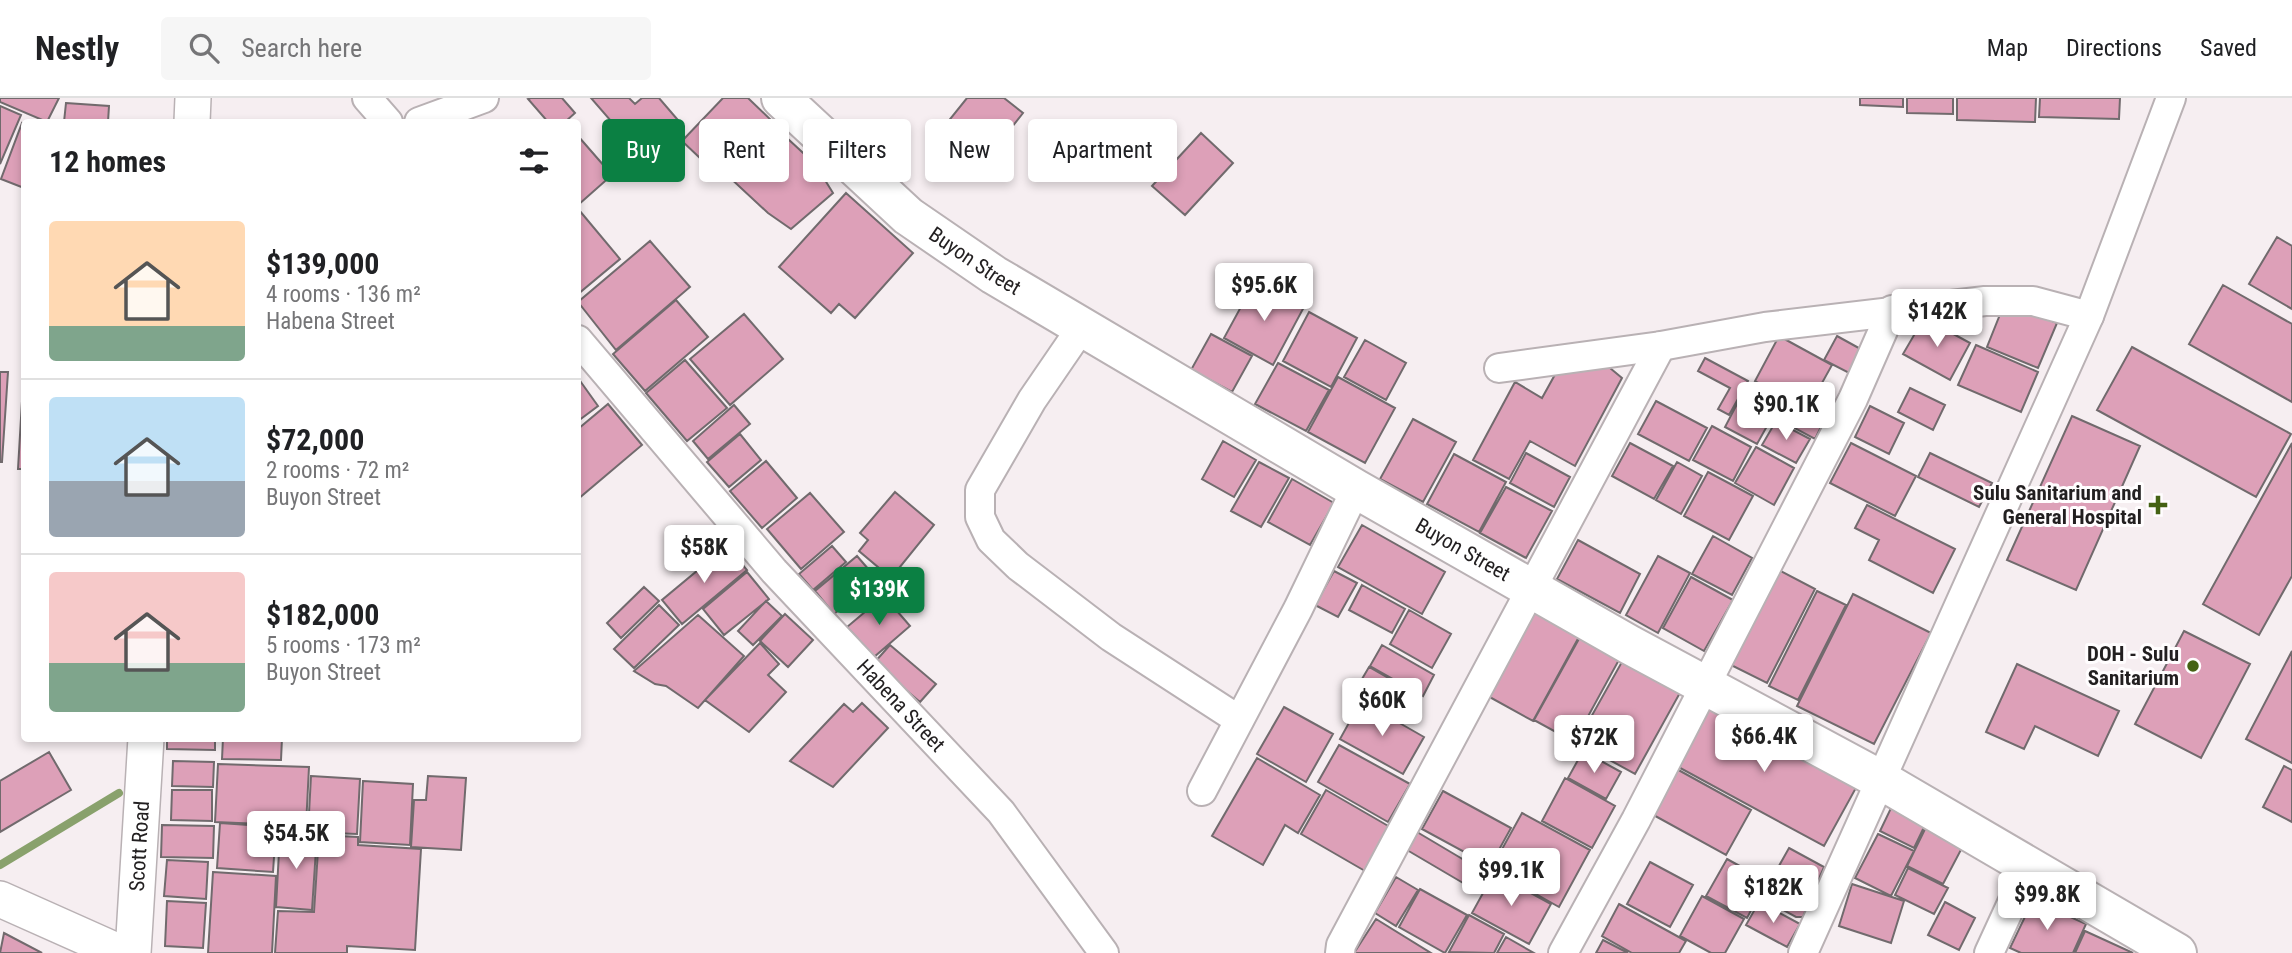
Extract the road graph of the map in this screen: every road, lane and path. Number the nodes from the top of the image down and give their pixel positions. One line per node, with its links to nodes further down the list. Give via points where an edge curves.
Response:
1 (193, 98): 6 (street)
2 (367, 98): 7 (street)
3 (484, 98): 8 (street)
4 (780, 98): 11 (main road, Buyon Street, via 908,216)
5 (2171, 98): 10 (street)
6 (192, 119)
7 (385, 119)
8 (427, 119)
9 (1892, 310): 10 (street, via 2033,301); 13 (street); 17 (street, via 1853,398)
10 (2089, 316): 20 (street)
11 (1082, 327): 15 (main road, Buyon Street); 18 (street, via 1032,400 980,490 980,517 991,540 1018,566 1111,637)
12 (581, 344): 27 (street, Habena Street, via 774,571 1001,812)
13 (1661, 346): 14 (street); 16 (street)
14 (1499, 368)
15 (1356, 489): 16 (main road, Buyon Street); 18 (street)
16 (1533, 587): 17 (main road, Buyon Street); 28 (street)
17 (1704, 684): 20 (main road, Buyon Street); 29 (street)
18 (1239, 720): 21 (street)
19 (146, 742): 26 (street, Scott Road)
20 (1881, 780): 22 (main road, Buyon Street); 30 (street)
21 (1202, 791)
22 (2029, 866): 24 (main road, Buyon Street); 31 (street)
23 (0, 898): 25 (street)
24 (2170, 951)
25 (121, 953)
26 (133, 953)
27 (1104, 953)
28 (1340, 953)
29 (1563, 953)
30 (1803, 953)
31 (1989, 953)

